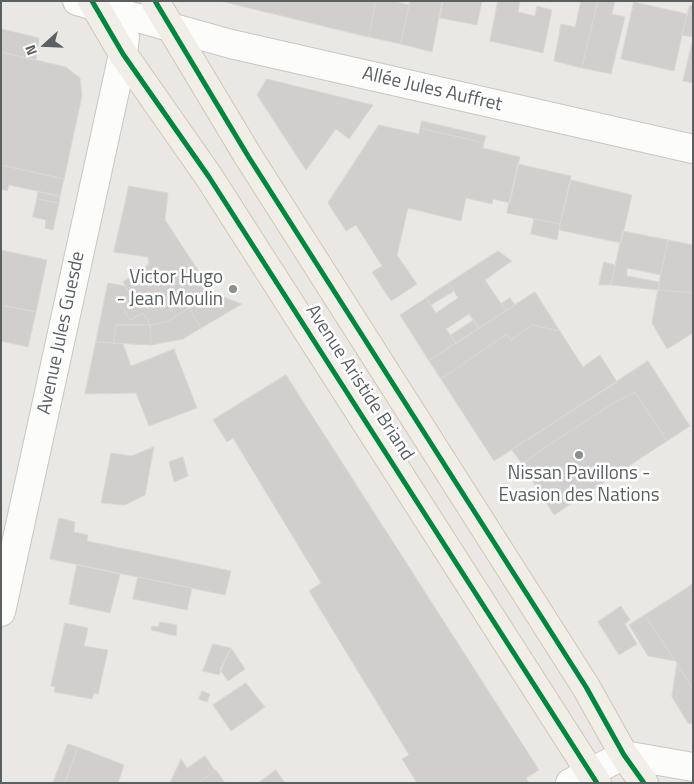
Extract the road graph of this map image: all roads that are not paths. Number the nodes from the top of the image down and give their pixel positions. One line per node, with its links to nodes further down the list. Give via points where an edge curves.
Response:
1 (155, 1): 3 (street); 4 (main road, Avenue Aristide Briand)
2 (88, 3): 3 (street, Allée Jules Auffret); 5 (main road, Avenue Aristide Briand)
3 (127, 8): 4 (street, Allée Jules Auffret); 5 (street, Avenue Jules Guesde)
4 (172, 27): 6 (street, Allée Jules Auffret, via 231,44); 8 (main road, Avenue Aristide Briand, via 248,156 586,687)
5 (123, 54): 7 (street, Avenue Jules Guesde); 10 (main road, Avenue Aristide Briand, via 209,177)
6 (693, 149)
7 (1, 612)
8 (624, 754): 9 (street); 10 (street); 11 (main road, Avenue Aristide Briand)
9 (693, 767)
10 (586, 779)
11 (644, 783)

